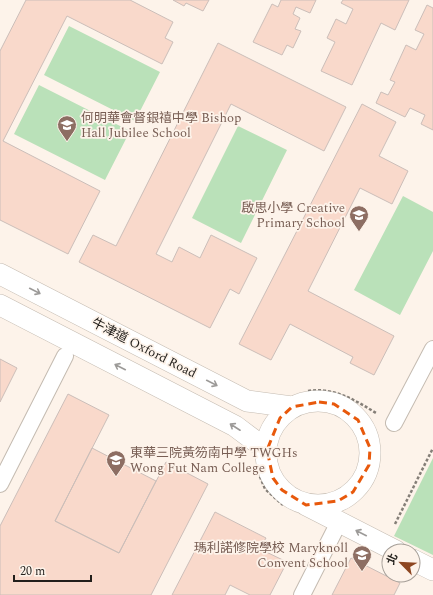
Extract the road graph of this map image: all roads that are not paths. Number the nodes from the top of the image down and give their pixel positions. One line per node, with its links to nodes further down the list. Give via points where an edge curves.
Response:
1 (0, 274): 5 (street, 牛津道 Oxford Road, one-way to 5, via 247,401)
2 (0, 305): 7 (street, one-way to 2, via 235,426)
3 (433, 349): 6 (street)
4 (65, 356): 8 (street)
5 (292, 407): 7 (street, via 273,429); 9 (street, via 319,402 334,404 348,410 366,433 370,448 367,470 353,492 338,501 323,505)
6 (394, 423)
7 (267, 450): 9 (street, via 273,478 293,499)
8 (0, 484)
9 (306, 505): 10 (street)
10 (339, 522): 11 (street, one-way to 10); 14 (street)
11 (381, 543)
12 (421, 564): 13 (street)
13 (433, 570)
14 (302, 595)

